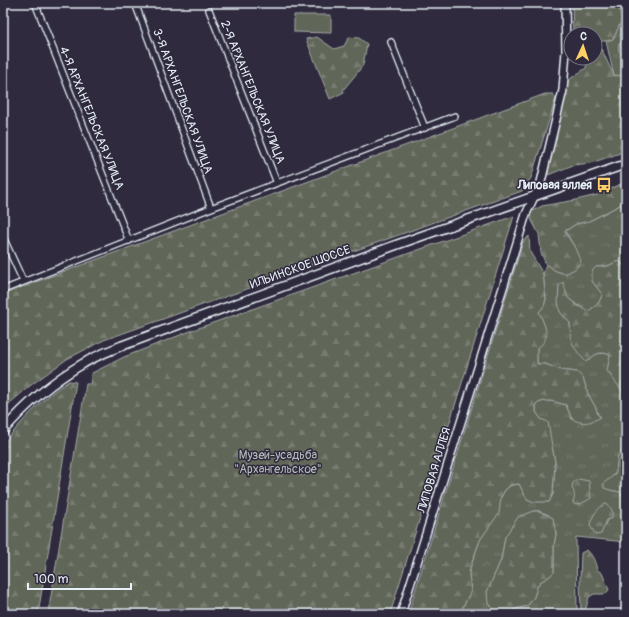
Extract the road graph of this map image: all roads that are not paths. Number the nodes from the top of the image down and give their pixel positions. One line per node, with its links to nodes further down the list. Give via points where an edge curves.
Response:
1 (35, 3): 13 (street, 4-Я АРХАНГЕЛЬСКАЯ УЛИЦА)
2 (135, 3): 11 (street, 3-Я АРХАНГЕЛЬСКАЯ УЛИЦА)
3 (565, 3): 10 (street, ЛИПОВАЯ АЛЛЕЯ, via 566,51 563,90 541,182)
4 (209, 10): 9 (street, 2-Я АРХАНГЕЛЬСКАЯ УЛИЦА)
5 (391, 42): 7 (street)
6 (455, 116): 7 (street)
7 (425, 128): 9 (street)
8 (626, 164): 10 (main road, ИЛЬИНСКОЕ ШОССЕ)
9 (277, 183): 11 (street)
10 (535, 196): 16 (main road, ИЛЬИНСКОЕ ШОССЕ, via 121,346 85,362 56,381 34,399); 17 (street, ЛИПОВАЯ АЛЛЕЯ, via 526,214)
11 (211, 208): 13 (street)
12 (3, 237): 14 (street)
13 (129, 240): 14 (street)
14 (23, 282): 15 (street)
15 (3, 290)
16 (3, 431)
17 (400, 614)

